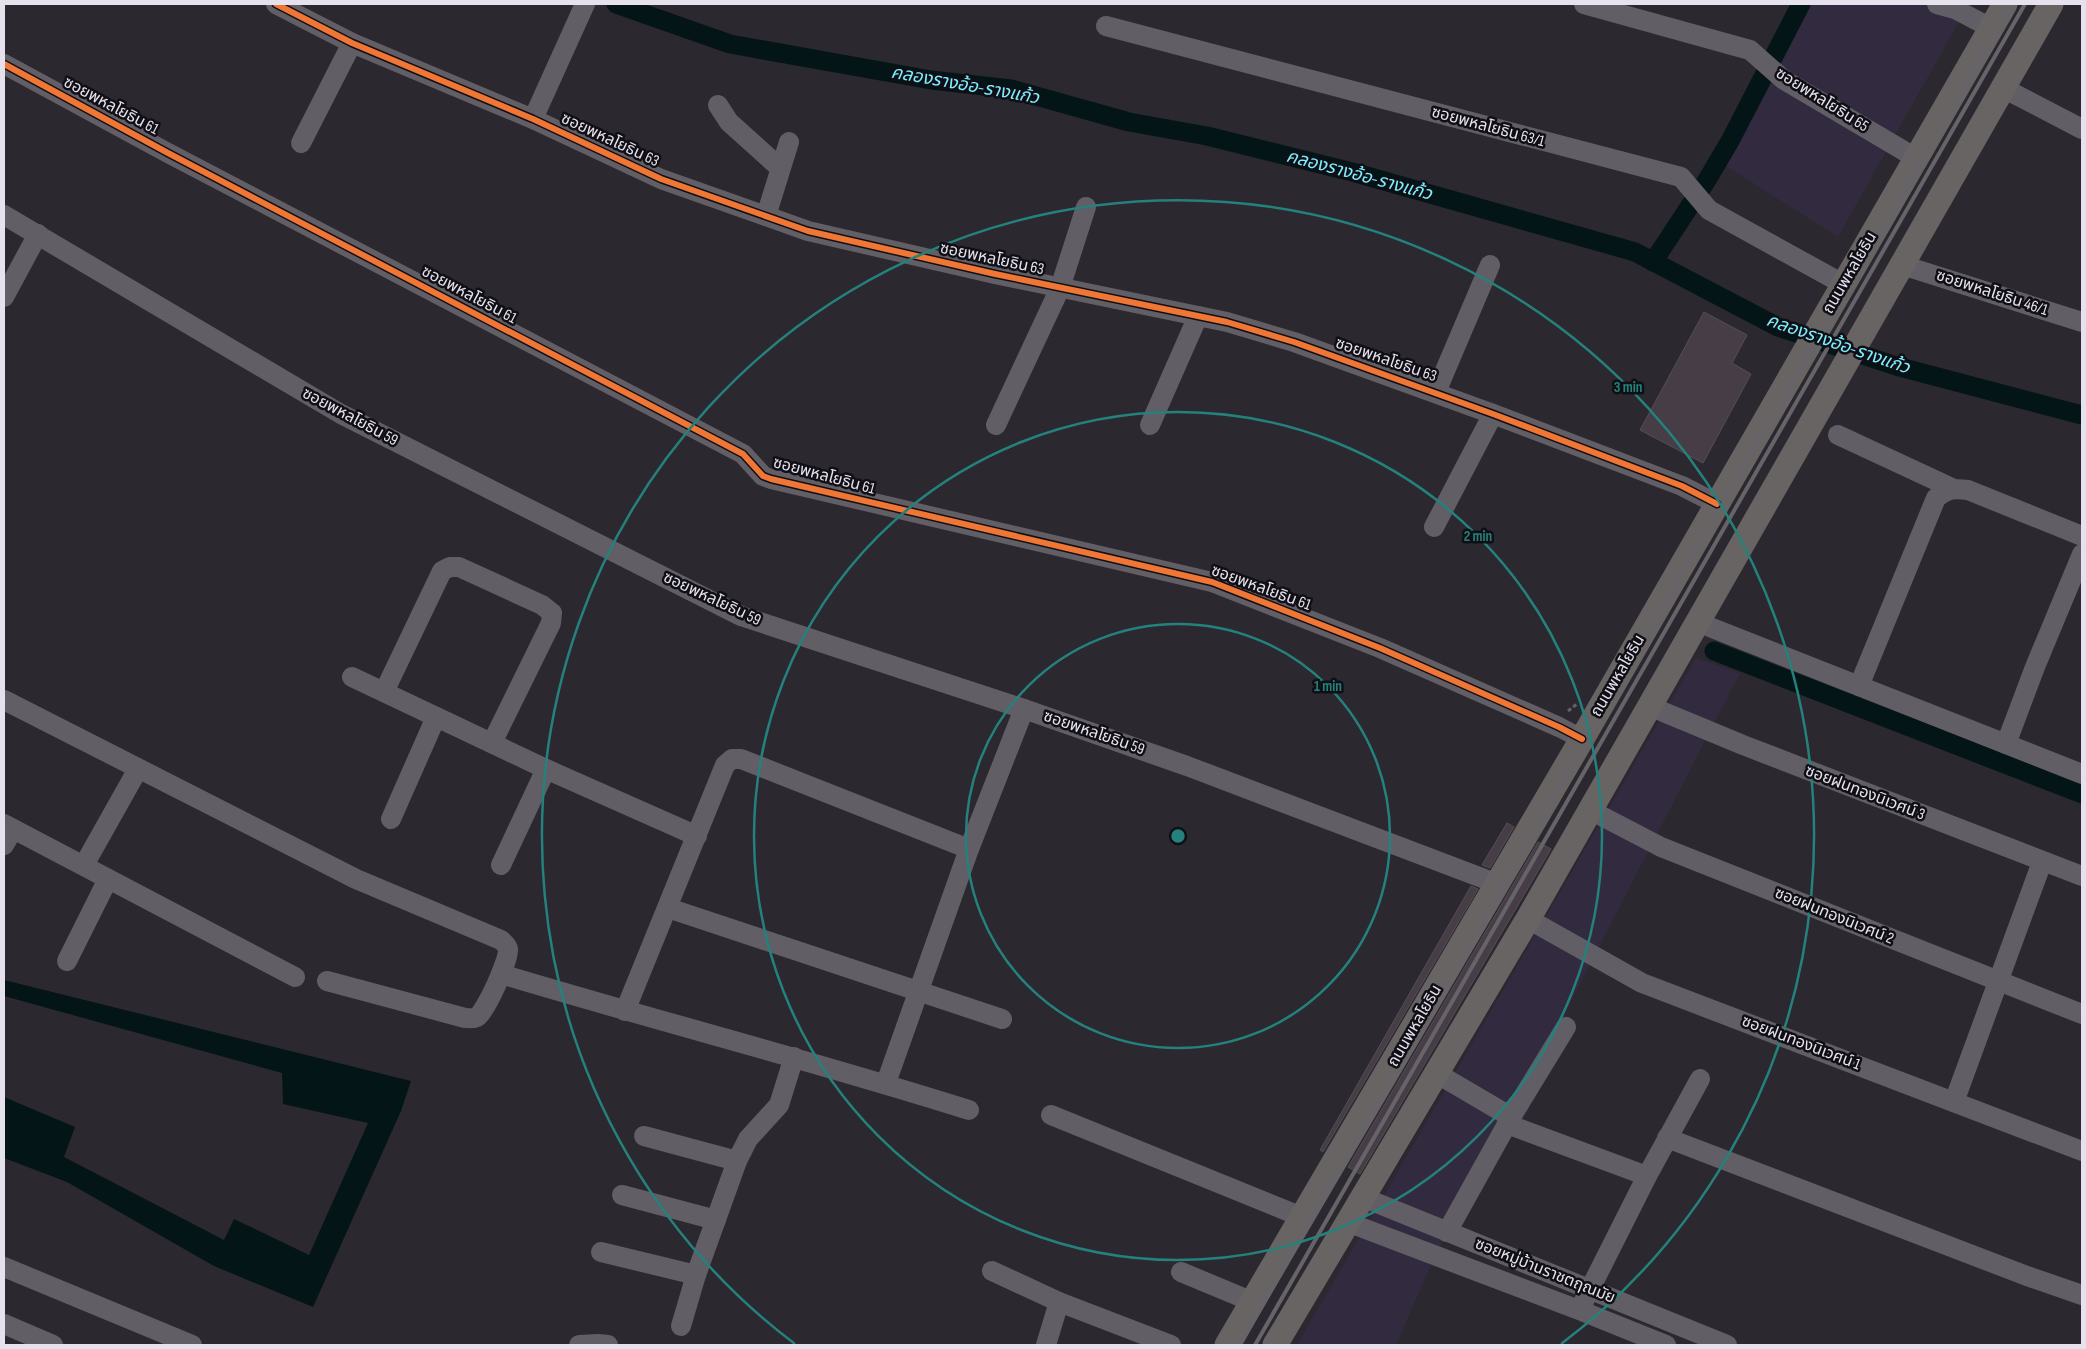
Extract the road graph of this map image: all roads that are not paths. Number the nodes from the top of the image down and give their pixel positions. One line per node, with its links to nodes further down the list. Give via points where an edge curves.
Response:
1 (276, 4): 9 (street, ซอยพหลโยธิน 63)
2 (585, 4): 13 (street)
3 (1584, 4): 17 (street, ซอยพหลโยธิน 65, via 1750,50 1784,80)
4 (1937, 4): 8 (street, via 1955,9)
5 (2004, 4): 8 (main road, ถนนพหลโยธิน)
6 (2051, 4): 11 (main road)
7 (1106, 26): 25 (street, ซอยพหลโยธิน 63/1, via 1681,177 1709,210)
8 (1991, 28): 17 (main road, ถนนพหลโยธิน)
9 (352, 44): 13 (street, ซอยพหลโยธิน 63); 16 (street)
10 (4, 65): 51 (street, ซอยพหลโยธิน 61, via 743,454 763,476 1212,582 1380,648)
11 (2003, 88): 14 (street); 24 (main road)
12 (718, 104): 18 (street, via 729,122)
13 (533, 120): 21 (street, ซอยพหลโยธิน 63, via 661,179)
14 (2082, 128)
15 (789, 142): 18 (street)
16 (301, 143)
17 (1916, 158): 25 (main road, ถนนพหลโยธิน)
18 (780, 168): 21 (street)
19 (1086, 208): 26 (street)
20 (4, 215): 22 (street, ซอยพหลโยธิน 59)
21 (766, 216): 26 (street, ซอยพหลโยธิน 63, via 808,231)
22 (38, 234): 27 (street); 49 (street, ซอยพหลโยธิน 59, via 341,414 741,616)
23 (1490, 265): 30 (street)
24 (1902, 265): 29 (street, ซอยพหลโยธิน 46/1); 41 (main road)
25 (1843, 284): 36 (main road, ถนนพหลโยธิน)
26 (1060, 288): 28 (street, ซอยพหลโยธิน 63); 33 (street)
27 (5, 293)
28 (1198, 316): 30 (street, ซอยพหลโยธิน 63, via 1294,342); 32 (street)
29 (2082, 322)
30 (1436, 392): 31 (street, ซอยพหลโยธิน 63)
31 (1493, 414): 36 (street, ซอยพหลโยธิน 63, via 1682,486); 37 (street)
32 (1150, 425)
33 (996, 426)
34 (1838, 435): 35 (street)
35 (1952, 488): 38 (street, via 1968,490); 45 (street, via 1936,498)
36 (1717, 504): 40 (main road, ถนนพหลโยธิน)
37 (1434, 527)
38 (2082, 536)
39 (2082, 554): 53 (street)
40 (1659, 605): 41 (main road); 42 (main road, ถนนพหลโยธิน)
41 (1697, 622): 43 (main road); 45 (street)
42 (1645, 628): 43 (main road); 51 (main road, ถนนพหลโยธิน)
43 (1684, 645): 48 (main road)
44 (352, 677): 46 (street)
45 (1859, 686): 53 (street)
46 (384, 692): 50 (street); 52 (street, via 442,571 459,567 542,605 552,613 551,623)
47 (4, 700): 54 (street)
48 (1649, 706): 57 (main road); 62 (street, ซอยฝนทองนิเวศน์ 3)
49 (1024, 708): 61 (street); 67 (street, ซอยพหลโยธิน 59)
50 (436, 717): 52 (street); 58 (street)
51 (1582, 739): 67 (main road, ถนนพหลโยธิน)
52 (492, 743): 55 (street)
53 (2006, 744): 56 (street)
54 (138, 769): 63 (street); 71 (street, via 356,879 502,940 508,952)
55 (546, 769): 60 (street); 64 (street)
56 (2082, 774)
57 (1590, 810): 69 (main road); 73 (street, ซอยฝนทองนิเวศน์ 2, via 1661,847)
58 (391, 819)
59 (7, 832): 63 (street)
60 (697, 836): 61 (street, via 725,766 732,759 741,759); 68 (street)
61 (970, 849): 75 (street)
62 (2042, 862): 65 (street, ซอยฝนทองนิเวศน์ 3); 73 (street)
63 (84, 865): 66 (street)
64 (502, 865)
65 (2082, 876)
66 (108, 879): 70 (street); 72 (street)
67 (1498, 884): 95 (main road, ถนนพหลโยธิน)
68 (668, 908): 75 (street); 76 (street)
69 (1528, 919): 81 (main road); 84 (street, ซอยฝนทองนิเวศน์ 1, via 1642,983)
70 (67, 961)
71 (502, 974): 74 (street, via 482,1011 472,1018); 76 (street)
72 (295, 977)
73 (1999, 980): 77 (street, ซอยฝนทองนิเวศน์ 2); 84 (street)
74 (327, 981)
75 (920, 991): 78 (street); 83 (street)
76 (625, 1011): 80 (street)
77 (2082, 1014)
78 (1002, 1019)
79 (1566, 1026): 87 (street)
80 (794, 1057): 83 (street); 91 (street, via 779,1105 748,1139)
81 (1436, 1074): 87 (street); 94 (main road)
82 (1700, 1079): 89 (street)
83 (886, 1083): 85 (street)
84 (1954, 1102): 90 (street, ซอยฝนทองนิเวศน์ 1)
85 (969, 1110)
86 (1050, 1114): 95 (street)
87 (1509, 1120): 92 (street); 98 (street)
88 (644, 1136): 91 (street)
89 (1667, 1138): 92 (street); 105 (street)
90 (2082, 1151)
91 (737, 1161): 96 (street)
92 (1647, 1176): 104 (street)
93 (622, 1196): 96 (street)
94 (1362, 1197): 97 (main road); 98 (street, ซอยหมู่บ้านราชตฤณมัย)
95 (1302, 1218): 107 (main road, ถนนพหลโยธิน)
96 (716, 1220): 103 (street)
97 (1347, 1222): 108 (street, ซอยหมู่บ้านราชตฤณมัย); 118 (main road)
98 (1447, 1232): 104 (street, ซอยหมู่บ้านราชตฤณมัย)
99 (601, 1252): 103 (street)
100 (4, 1267): 112 (street)
101 (992, 1271): 106 (street)
102 (1181, 1272): 107 (street)
103 (696, 1275): 110 (street)
104 (1590, 1289): 108 (street); 120 (street, ซอยหมู่บ้านราชตฤณมัย)
105 (2082, 1295)
106 (1060, 1302): 115 (street); 116 (street)
107 (1253, 1302): 117 (main road, ถนนพหลโยธิน)
108 (1579, 1310): 119 (street, ซอยหมู่บ้านราชตฤณมัย)
109 (4, 1324): 111 (street)
110 (681, 1326)
111 (53, 1345)
112 (192, 1345)
113 (579, 1345): 114 (street)
114 (608, 1345)
115 (1046, 1345)
116 (1170, 1345)
117 (1227, 1345)
118 (1275, 1345)
119 (1666, 1345)
120 (1727, 1345)

